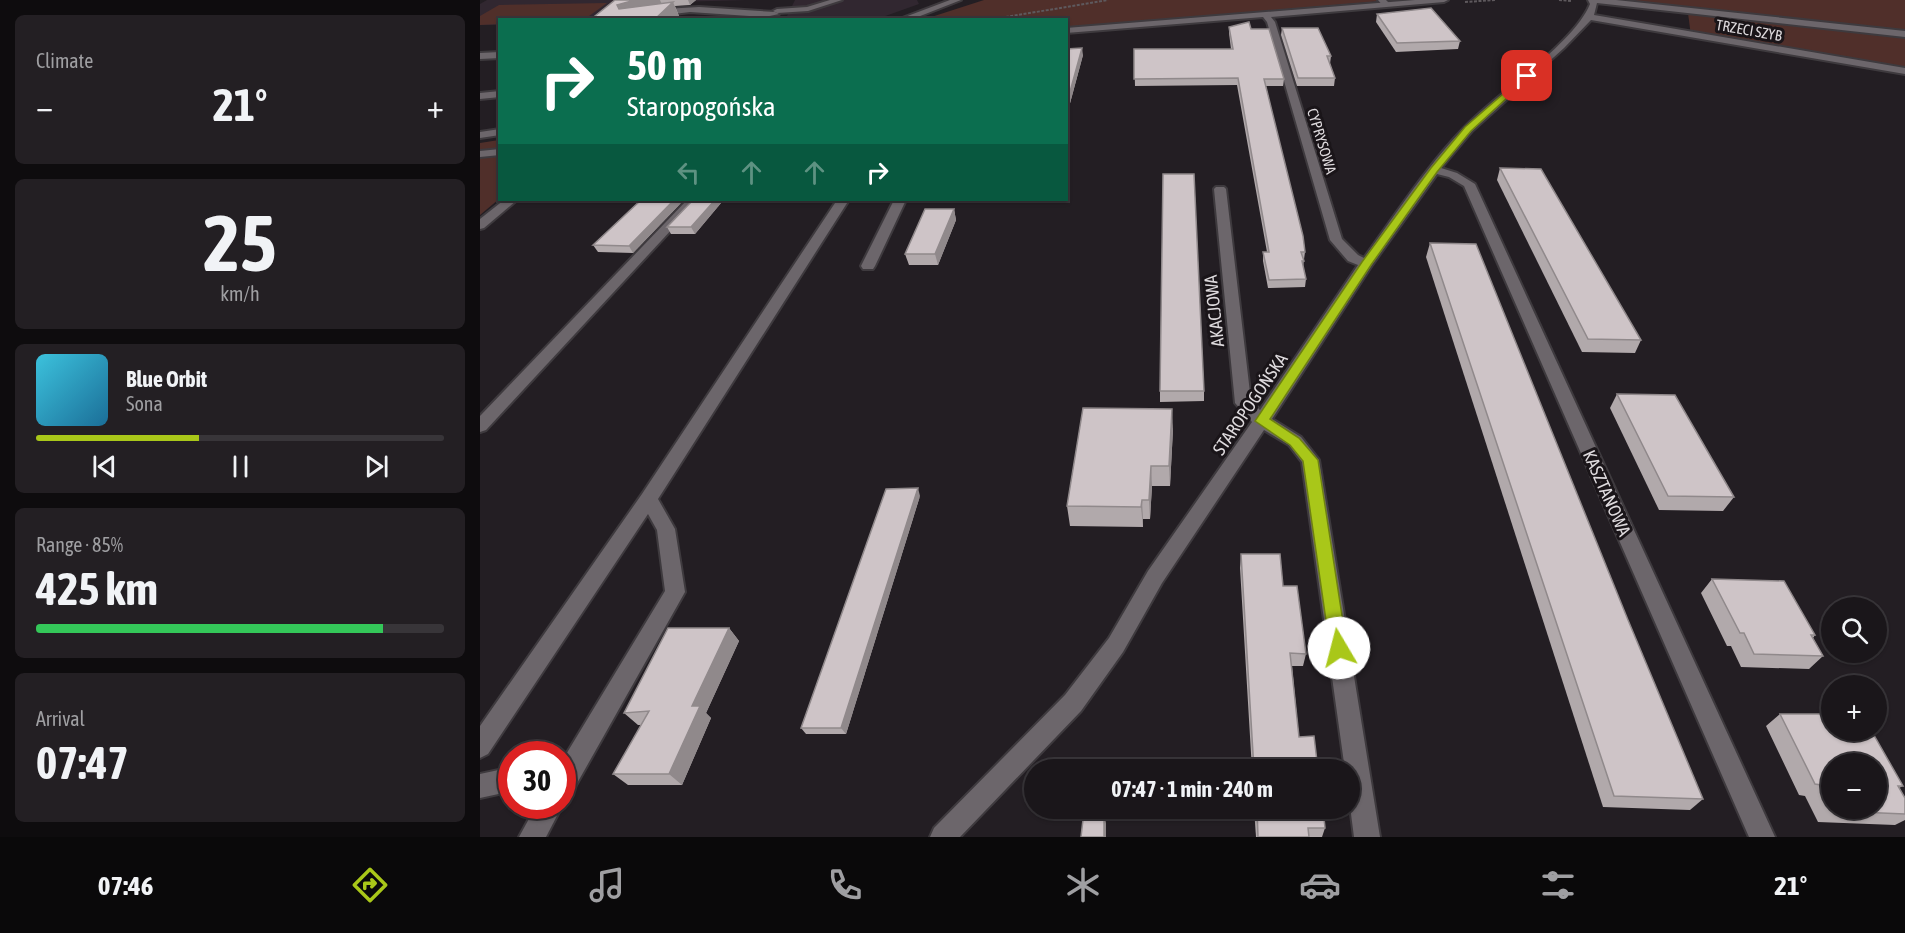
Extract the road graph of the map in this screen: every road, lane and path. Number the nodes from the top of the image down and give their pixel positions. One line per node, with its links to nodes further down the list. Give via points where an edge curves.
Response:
1 (783, 0): 8 (street)
2 (838, 0): 8 (street)
3 (957, 0): 11 (street)
4 (1108, 0): 12 (path)
5 (1444, 0): 6 (street)
6 (1384, 2): 9 (street)
7 (1592, 6): 14 (street); 17 (street, TRZECI SZYB); 24 (street, STAROPOGOŃSKA, via 1556,52 1468,129)
8 (775, 15): 10 (street, via 699,9)
9 (1265, 15): 13 (street); 31 (street, CYPRYSOWA, via 1271,22 1336,240 1353,258)
10 (637, 18)
11 (907, 18)
12 (1000, 18)
13 (1068, 32)
14 (1905, 34)
15 (498, 55): 16 (street)
16 (480, 56)
17 (1905, 71)
18 (498, 94): 19 (street)
19 (480, 96)
20 (498, 132): 21 (street)
21 (480, 135)
22 (498, 152): 23 (street)
23 (480, 154)
24 (1434, 170): 31 (street, STAROPOGOŃSKA); 44 (street, KASZTANOWA, via 1469,184)
25 (1220, 189): 33 (street, AKACJOWA, via 1243,403)
26 (510, 201): 30 (street)
27 (692, 201): 34 (street)
28 (842, 201): 35 (street)
29 (900, 201): 32 (street)
30 (480, 225)
31 (1366, 264): 33 (street, STAROPOGOŃSKA)
32 (868, 267)
33 (1262, 421): 42 (street, STAROPOGOŃSKA, via 1155,577 1116,645 1073,703); 43 (street, AKACJOWA, via 1294,441 1310,460)
34 (480, 426)
35 (648, 499): 36 (street); 37 (street, via 666,529 675,592)
36 (480, 746)
37 (576, 756)
38 (498, 782): 39 (street)
39 (480, 786)
40 (542, 819): 41 (street)
41 (531, 837)
42 (943, 837)
43 (1367, 837)
44 (1762, 837)

